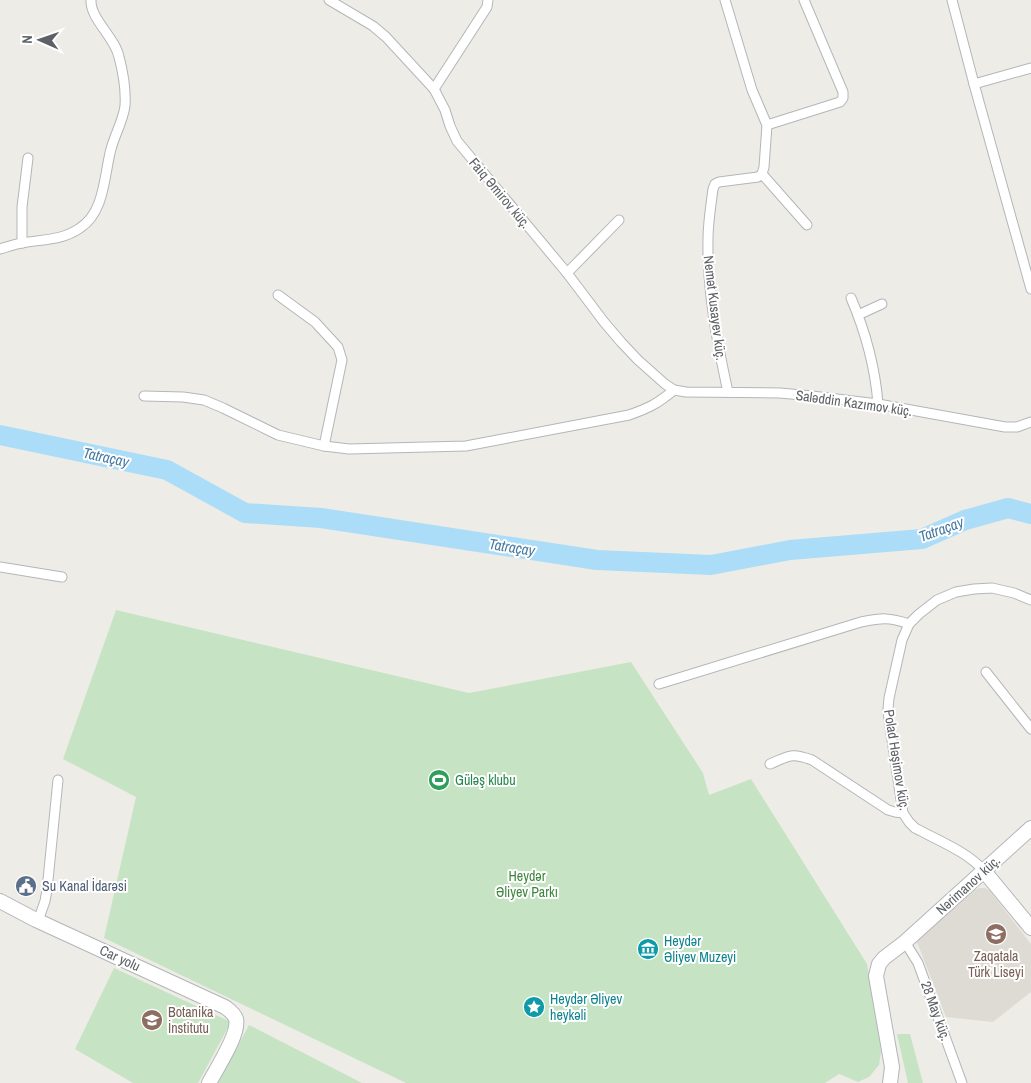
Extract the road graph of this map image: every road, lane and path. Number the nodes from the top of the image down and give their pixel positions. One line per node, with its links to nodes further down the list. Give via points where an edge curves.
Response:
1 (91, 0): 15 (street, via 90,6 117,47 126,97 102,195 92,218 82,228 60,238)
2 (329, 0): 9 (street, Faiq Əmirov küç., via 386,37)
3 (488, 0): 9 (street, via 487,7)
4 (725, 0): 10 (street, via 752,90)
5 (804, 0): 10 (street, via 843,98 840,102)
6 (952, 0): 8 (street)
7 (1031, 68): 8 (street)
8 (974, 84): 18 (street)
9 (434, 89): 17 (street, Faiq Əmirov küç., via 457,141)
10 (767, 125): 12 (street)
11 (28, 158): 15 (street, via 22,207)
12 (762, 174): 14 (street); 24 (street, Nemət Kusayev küç., via 719,182 713,189 708,265 715,328)
13 (619, 220): 17 (street)
14 (807, 225)
15 (22, 243): 16 (street)
16 (0, 250)
17 (566, 273): 23 (street, Faiq Əmirov küç., via 621,342)
18 (1031, 289)
19 (278, 295): 28 (street, via 315,322 338,347 342,360)
20 (851, 298): 22 (street)
21 (882, 304): 22 (street)
22 (858, 315): 26 (street, via 873,361)
23 (674, 390): 24 (street, Saləddin Kazımov küç.); 28 (street, via 658,403 629,415 466,446 349,449)
24 (728, 392): 26 (street, Saləddin Kazımov küç., via 780,393)
25 (144, 396): 28 (street, via 204,400 278,435)
26 (878, 404): 27 (street, Saləddin Kazımov küç., via 1005,427)
27 (1031, 422)
28 (324, 446)
29 (0, 567): 30 (street)
30 (62, 578)
31 (1031, 600): 32 (street, Polad Həşimov küç., via 992,588 966,590 937,600)
32 (909, 624): 34 (street, via 883,618 862,622); 38 (street, Polad Həşimov küç., via 902,640 888,703)
33 (986, 672): 35 (street)
34 (659, 684)
35 (1031, 729)
36 (770, 764): 38 (street, via 798,755 812,760 888,810)
37 (58, 780): 42 (street, via 47,890)
38 (903, 813): 40 (street, Polad Həşimov küç., via 915,828 970,858)
39 (1031, 828): 40 (street, Nərimanov küç.)
40 (984, 871): 43 (street); 44 (street, Nərimanov küç.)
41 (0, 901): 42 (street, Car yolu)
42 (38, 921): 46 (street, Car yolu, via 232,1012 236,1029)
43 (1031, 928)
44 (905, 942): 45 (street, Nərimanov küç., via 884,958 876,976); 49 (street, 28 May küç., via 918,963)
45 (890, 1055): 47 (street); 48 (street, Nərimanov küç.)
46 (209, 1083)
47 (881, 1083)
48 (890, 1083)
49 (962, 1083)

